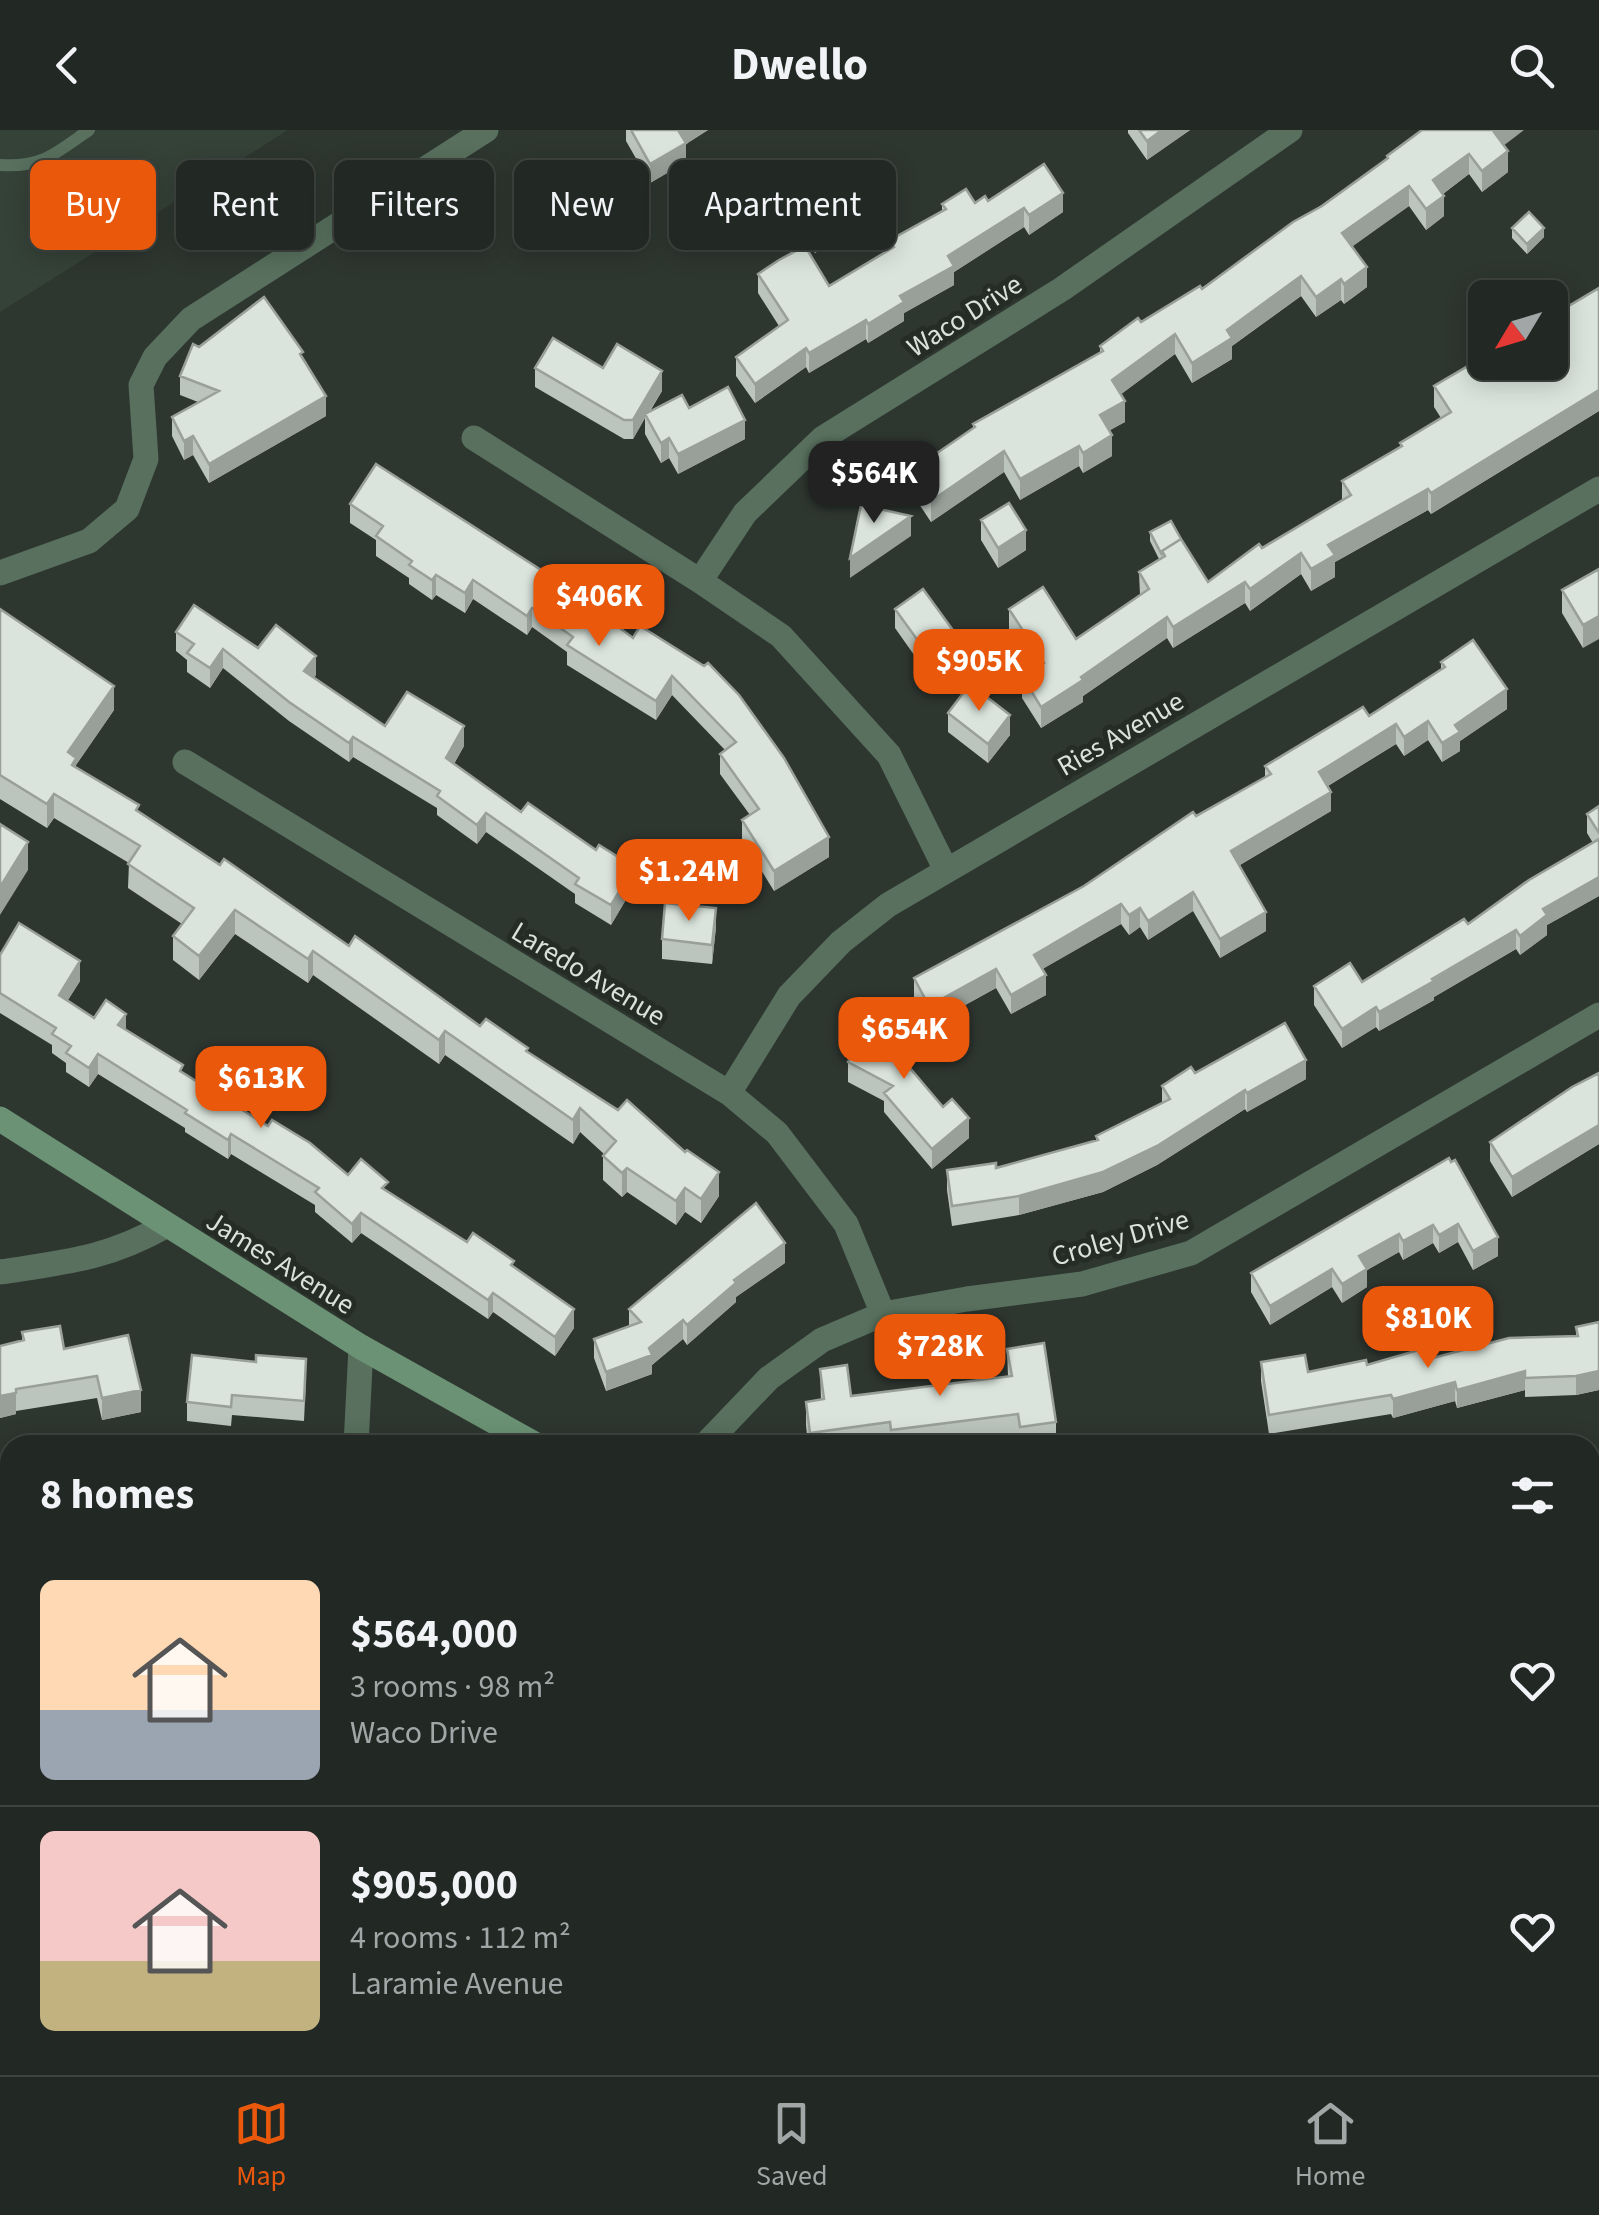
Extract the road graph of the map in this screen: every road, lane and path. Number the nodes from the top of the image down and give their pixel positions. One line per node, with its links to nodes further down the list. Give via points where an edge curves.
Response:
1 (89, 130): 4 (lane, via 28,167)
2 (486, 130): 7 (street, via 191,319 155,356 141,385 146,460 127,509 89,541)
3 (1290, 130): 8 (street, Waco Drive, via 1062,289 823,438 746,513)
4 (0, 165)
5 (474, 438): 8 (street)
6 (1599, 489): 10 (street, Ries Avenue)
7 (0, 573)
8 (700, 581): 10 (street, via 781,636 890,755)
9 (184, 762): 12 (street, Laredo Avenue)
10 (946, 870): 12 (street, Ries Avenue, via 888,904 789,996)
11 (1599, 1014): 16 (street, Croley Drive, via 1191,1253 1082,1284)
12 (729, 1093): 16 (street, Laredo Avenue, via 777,1133 846,1224)
13 (0, 1119): 14 (street, James Avenue)
14 (167, 1225): 15 (street, via 92,1258); 17 (street, James Avenue)
15 (0, 1272)
16 (882, 1314): 20 (street, Croley Drive, via 822,1340 769,1378)
17 (361, 1348): 18 (street); 19 (street, James Avenue)
18 (357, 1435)
19 (518, 1435)
20 (715, 1435)

